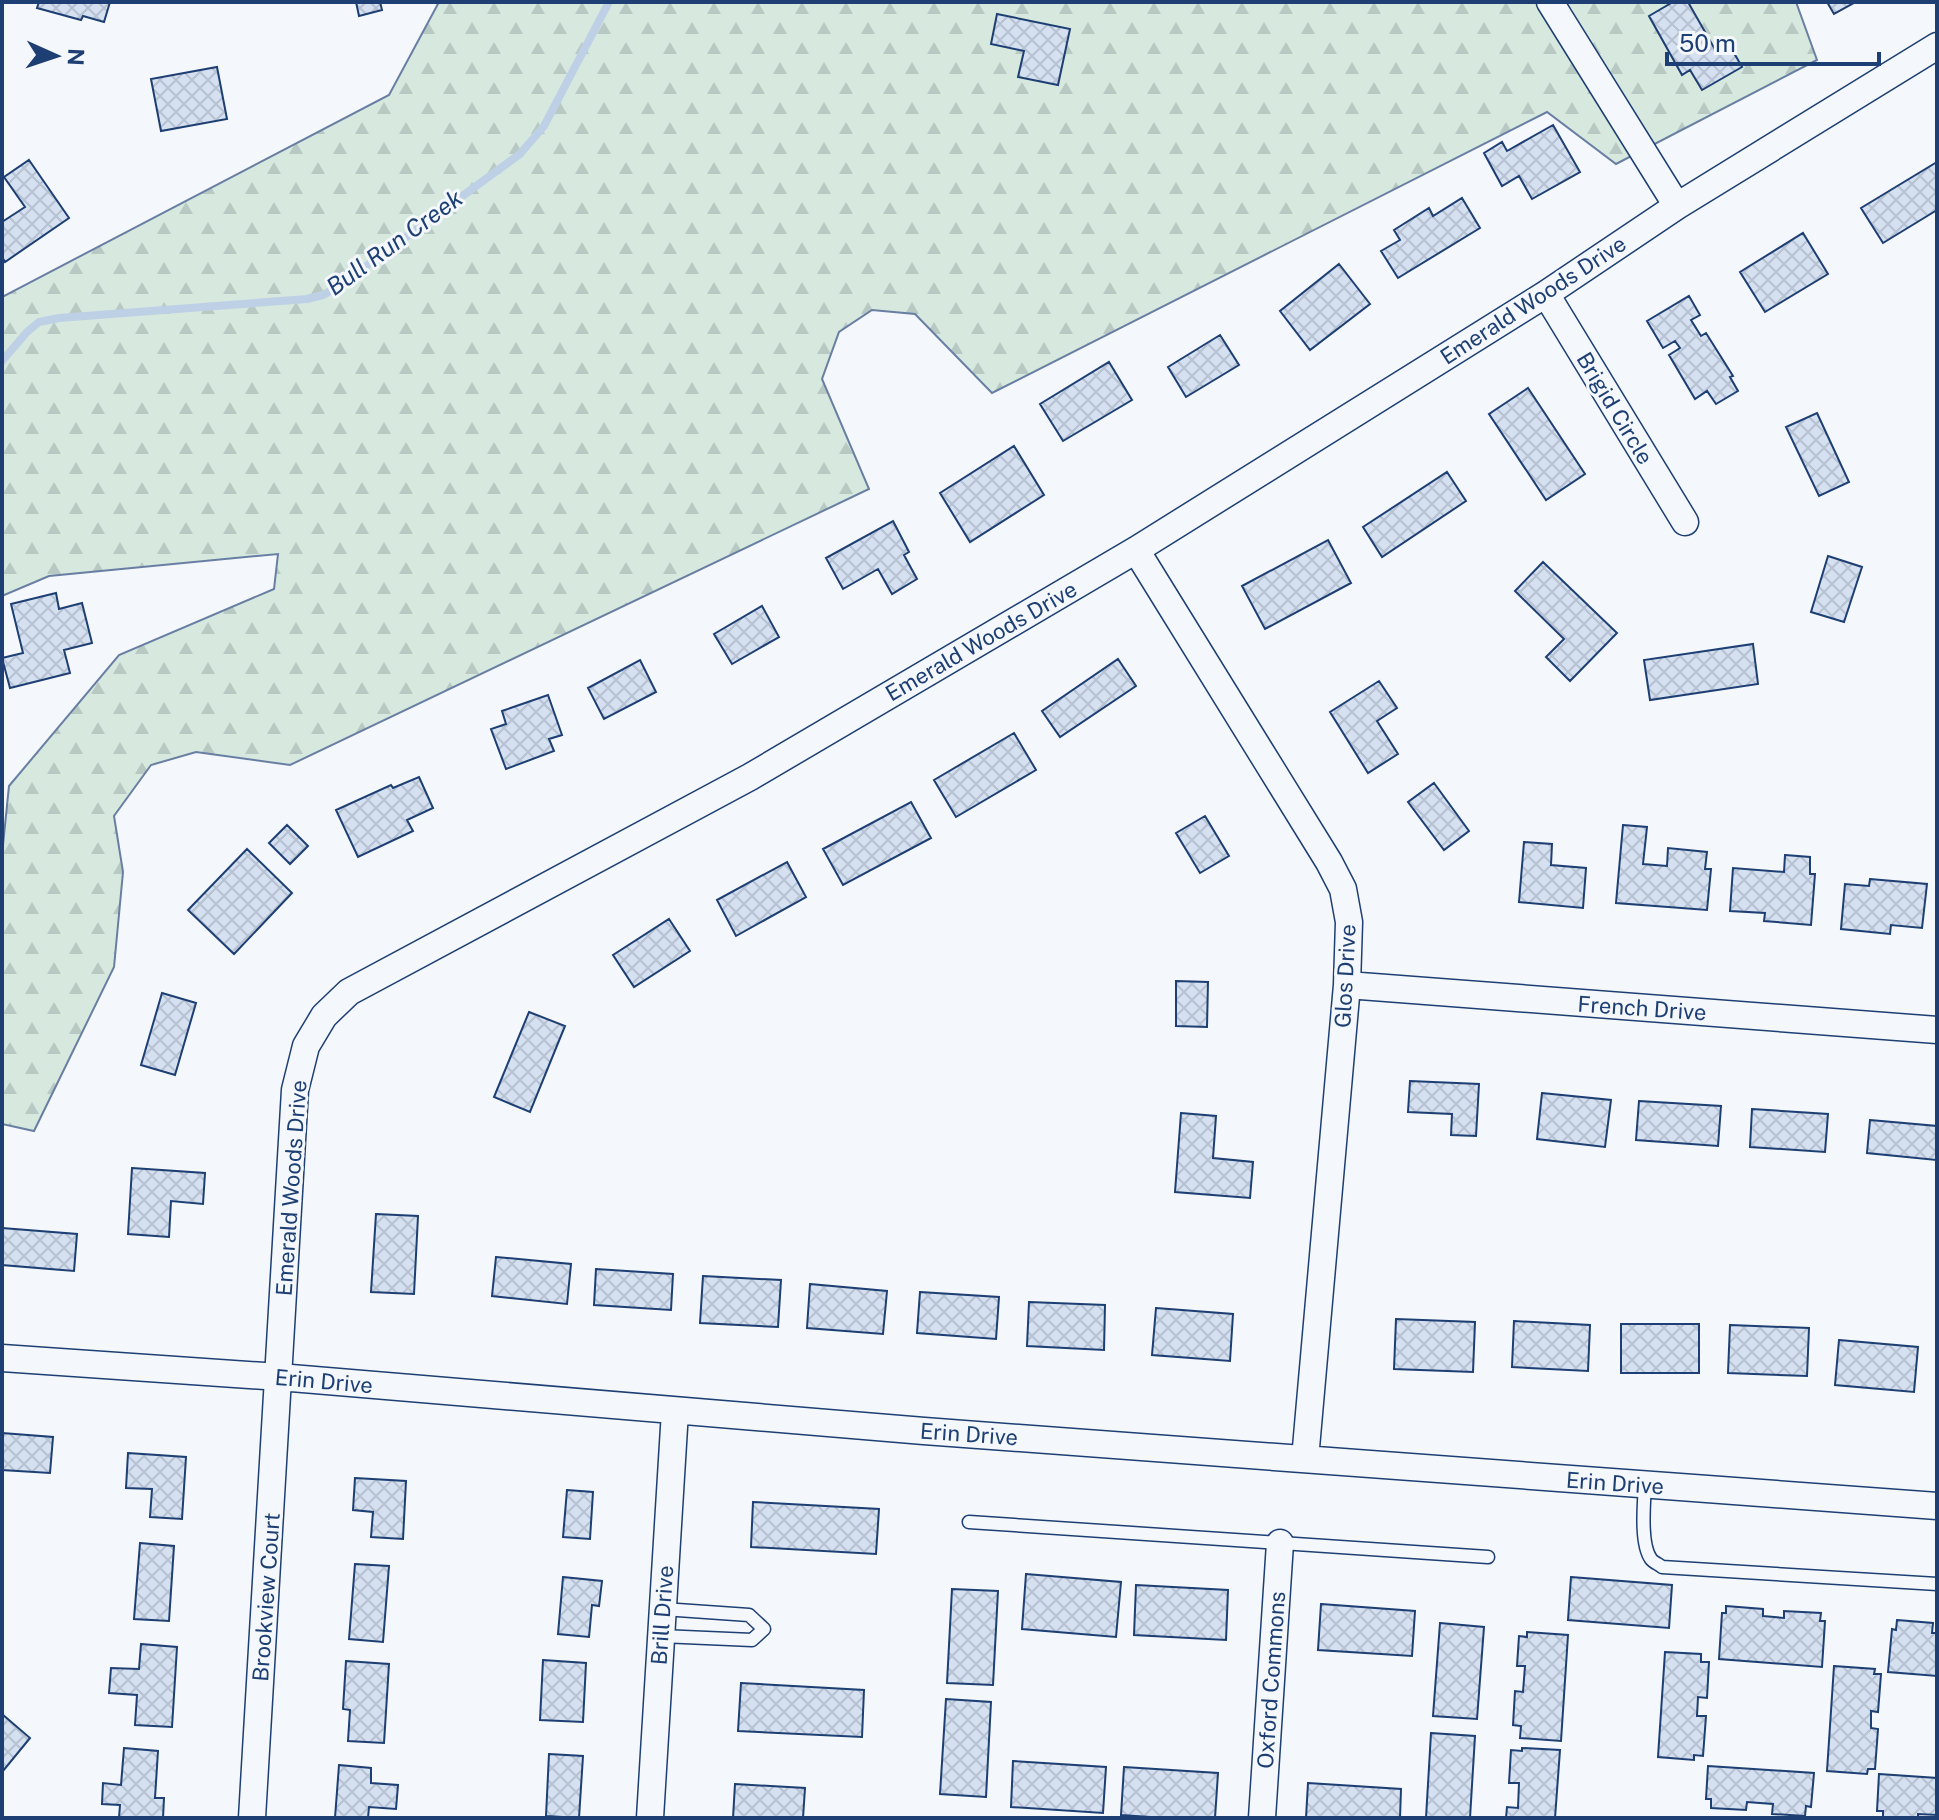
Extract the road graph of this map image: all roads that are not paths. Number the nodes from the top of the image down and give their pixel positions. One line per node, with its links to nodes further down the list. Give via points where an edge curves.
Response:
1 (1550, 2): 3 (street)
2 (1937, 46): 3 (street, Emerald Woods Drive)
3 (1677, 206): 4 (street, Emerald Woods Drive)
4 (1546, 294): 5 (street, Brigid Circle); 6 (street, Emerald Woods Drive)
5 (1685, 522)
6 (1136, 550): 7 (street, Glos Drive, via 1343,889 1349,922); 10 (street, Emerald Woods Drive, via 750,777 349,992 324,1016 306,1046 295,1090)
7 (1347, 985): 8 (street, French Drive); 12 (street, Glos Drive)
8 (1937, 1030)
9 (2, 1358): 10 (street, Erin Drive)
10 (279, 1377): 11 (street, Erin Drive); 20 (street, Brookview Court)
11 (675, 1411): 12 (street, Erin Drive); 19 (street, Brill Drive)
12 (1305, 1459): 13 (street, Erin Drive)
13 (1645, 1485): 14 (street, Erin Drive); 18 (lane, via 1646,1547 1662,1567)
14 (1937, 1506)
15 (969, 1522): 16 (lane)
16 (1280, 1543): 17 (lane); 22 (street, Oxford Commons)
17 (1488, 1557)
18 (1937, 1584)
19 (662, 1622): 19 (lane, via 752,1640 764,1629 749,1615); 21 (street, Brill Drive)
20 (252, 1818)
21 (650, 1818)
22 (1262, 1818)

